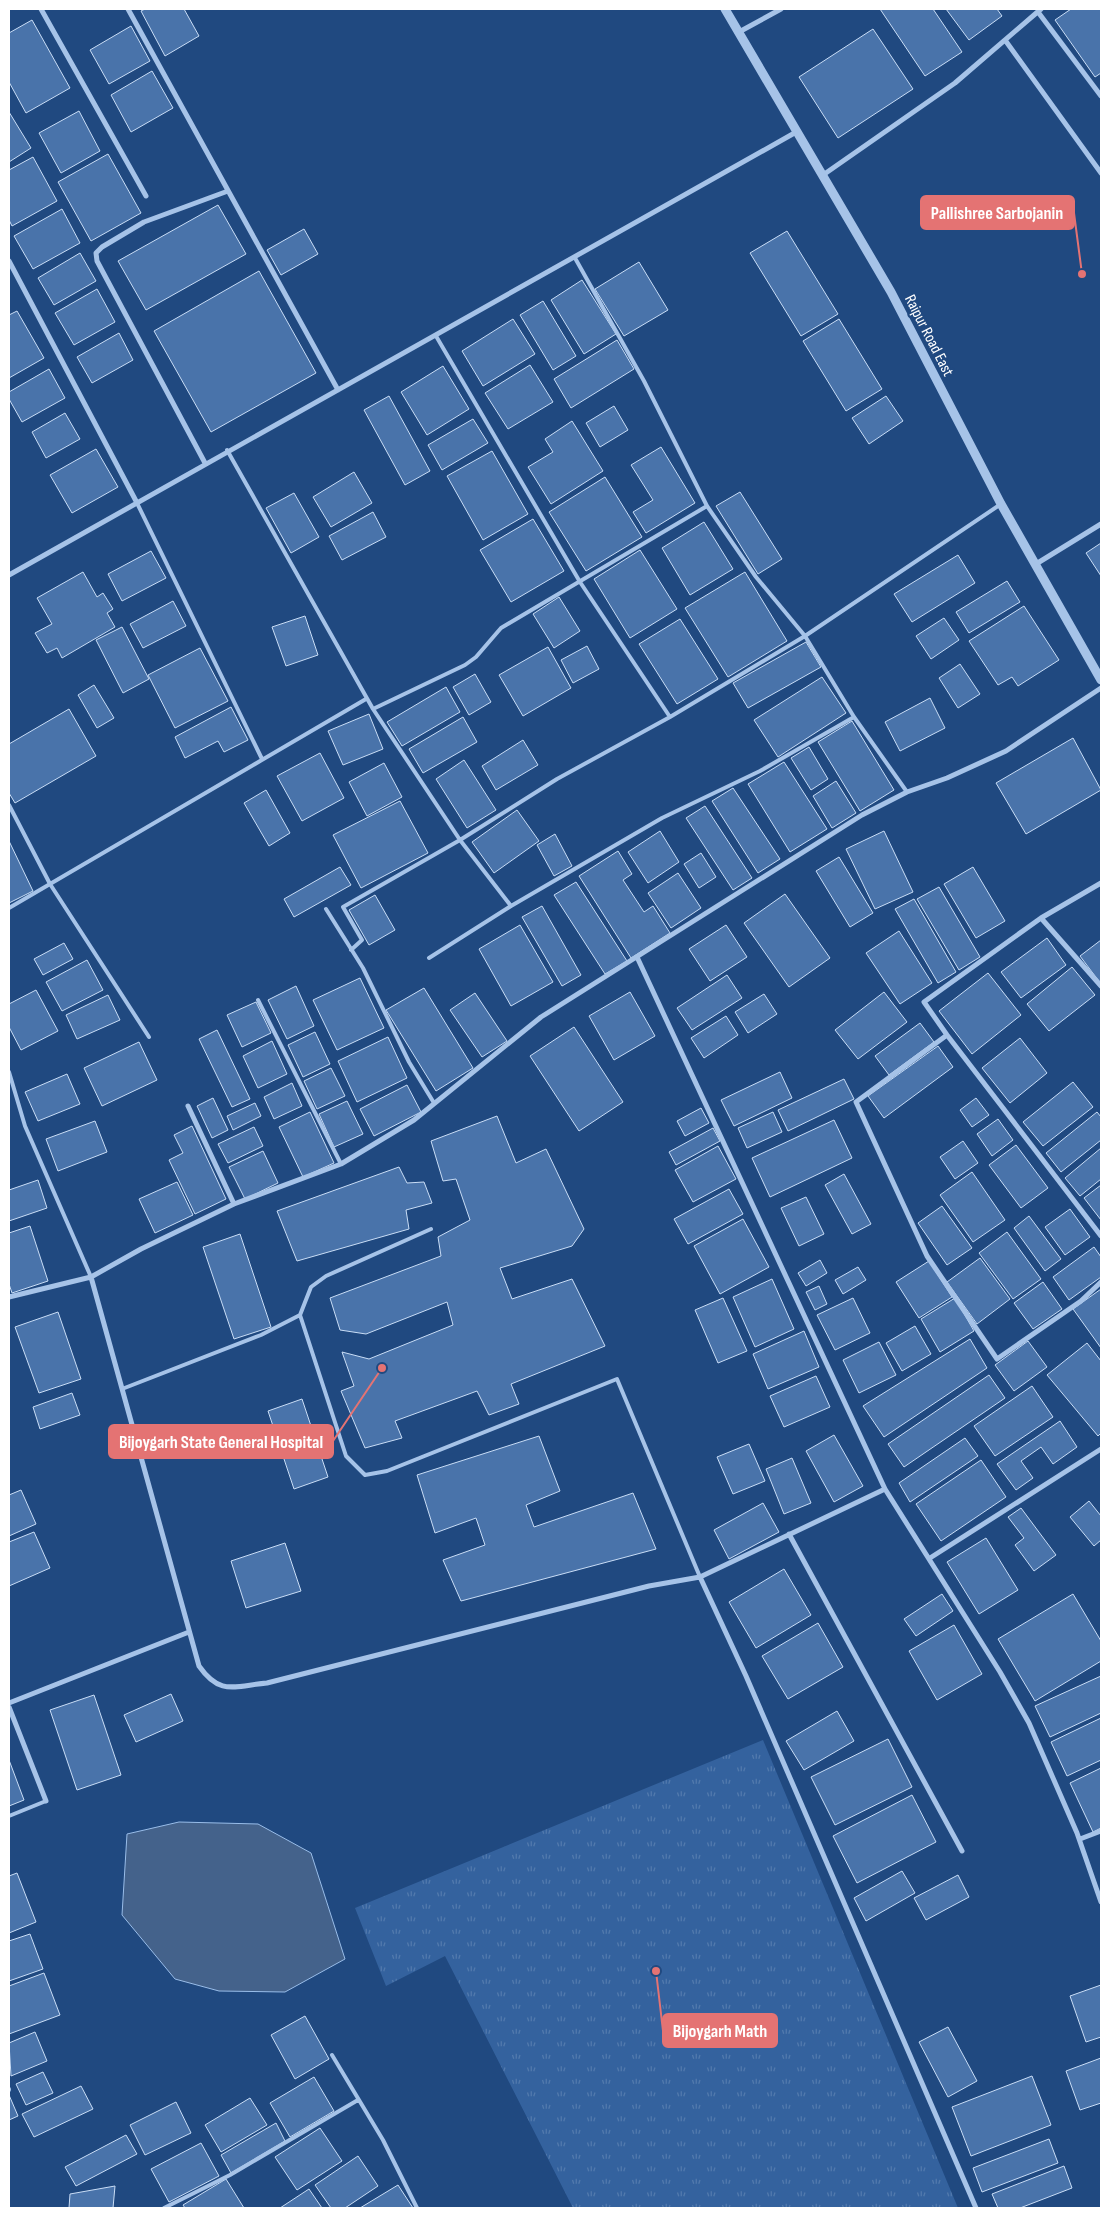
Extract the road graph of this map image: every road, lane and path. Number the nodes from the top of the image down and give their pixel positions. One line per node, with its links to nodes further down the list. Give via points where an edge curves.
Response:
1 (41, 9): 13 (street)
2 (128, 9): 12 (street)
3 (725, 9): 6 (street, Raipur Road East)
4 (781, 9): 6 (street)
5 (1040, 10): 7 (street); 8 (street)
6 (739, 32): 9 (street, Raipur Road East)
7 (1004, 40): 10 (street); 11 (street, via 955,83)
8 (1101, 96)
9 (798, 131): 11 (street, Raipur Road East); 14 (street)
10 (1101, 173)
11 (823, 175): 21 (street, Raipur Road East, via 891,292)
12 (228, 191): 17 (street); 19 (street, via 144,222 96,253 97,261)
13 (146, 196)
14 (575, 258): 16 (street); 22 (lane, via 644,381)
15 (9, 261): 20 (street)
16 (436, 336): 17 (street); 26 (lane)
17 (338, 390): 18 (street)
18 (228, 450): 19 (street); 30 (lane)
19 (205, 463): 20 (street)
20 (136, 502): 25 (street); 34 (lane)
21 (1001, 504): 24 (street, Raipur Road East); 27 (lane)
22 (707, 506): 26 (lane); 27 (lane, via 756,577)
23 (1101, 524): 24 (street)
24 (1036, 564): 28 (street, Raipur Road East)
25 (9, 575)
26 (580, 582): 31 (lane, via 501,628 465,665); 32 (lane)
27 (805, 636): 32 (lane); 33 (lane)
28 (1101, 680)
29 (1101, 688): 35 (street, via 1006,751)
30 (366, 699): 31 (lane); 34 (lane)
31 (373, 710): 37 (lane)
32 (670, 717): 37 (lane, via 557,779)
33 (854, 717): 35 (lane); 40 (lane, via 760,771 662,818)
34 (262, 760): 39 (lane)
35 (907, 792): 45 (street, via 862,815)
36 (9, 805): 39 (lane)
37 (460, 840): 40 (lane); 44 (lane, via 343,907 362,940)
38 (1101, 883): 43 (street)
39 (50, 884): 41 (lane); 50 (lane)
40 (511, 906): 46 (lane)
41 (9, 908)
42 (326, 910): 44 (lane)
43 (1041, 918): 47 (street); 49 (street, via 924,1002)
44 (351, 950): 52 (lane)
45 (637, 957): 52 (street, via 541,1018); 64 (street)
46 (429, 958)
47 (1101, 986)
48 (258, 1000): 54 (lane)
49 (947, 1035): 57 (street); 59 (street, via 856,1102 927,1256 997,1359 1081,1301)
50 (149, 1037)
51 (9, 1072): 58 (lane, via 25,1126)
52 (434, 1103): 54 (street, via 414,1120)
53 (188, 1106): 55 (street)
54 (341, 1164): 55 (street)
55 (234, 1204): 58 (street)
56 (432, 1229): 61 (lane, via 326,1276 311,1287)
57 (1101, 1236)
58 (92, 1277): 60 (street); 62 (street)
59 (1101, 1282)
60 (9, 1298)
61 (300, 1315): 62 (lane, via 261,1335); 67 (lane, via 346,1456 365,1475 387,1471 617,1379)
62 (122, 1389): 68 (street)
63 (1101, 1449): 66 (street)
64 (885, 1489): 65 (street); 66 (street)
65 (789, 1534): 67 (street); 75 (street)
66 (930, 1558): 74 (street, via 1028,1723)
67 (700, 1577): 68 (street, via 649,1586 267,1683 220,1688 209,1681 199,1666); 82 (street)
68 (189, 1632): 69 (street)
69 (9, 1703)
70 (9, 1707): 71 (street)
71 (46, 1801): 72 (lane)
72 (9, 1816)
73 (1101, 1831): 74 (street)
74 (1080, 1839): 76 (street)
75 (962, 1851)
76 (1100, 1892): 77 (street)
77 (1101, 1902)
78 (332, 2055): 79 (lane)
79 (358, 2100): 80 (lane, via 230,2175); 81 (lane, via 383,2140)
80 (164, 2208)
81 (417, 2208)
82 (976, 2208)

